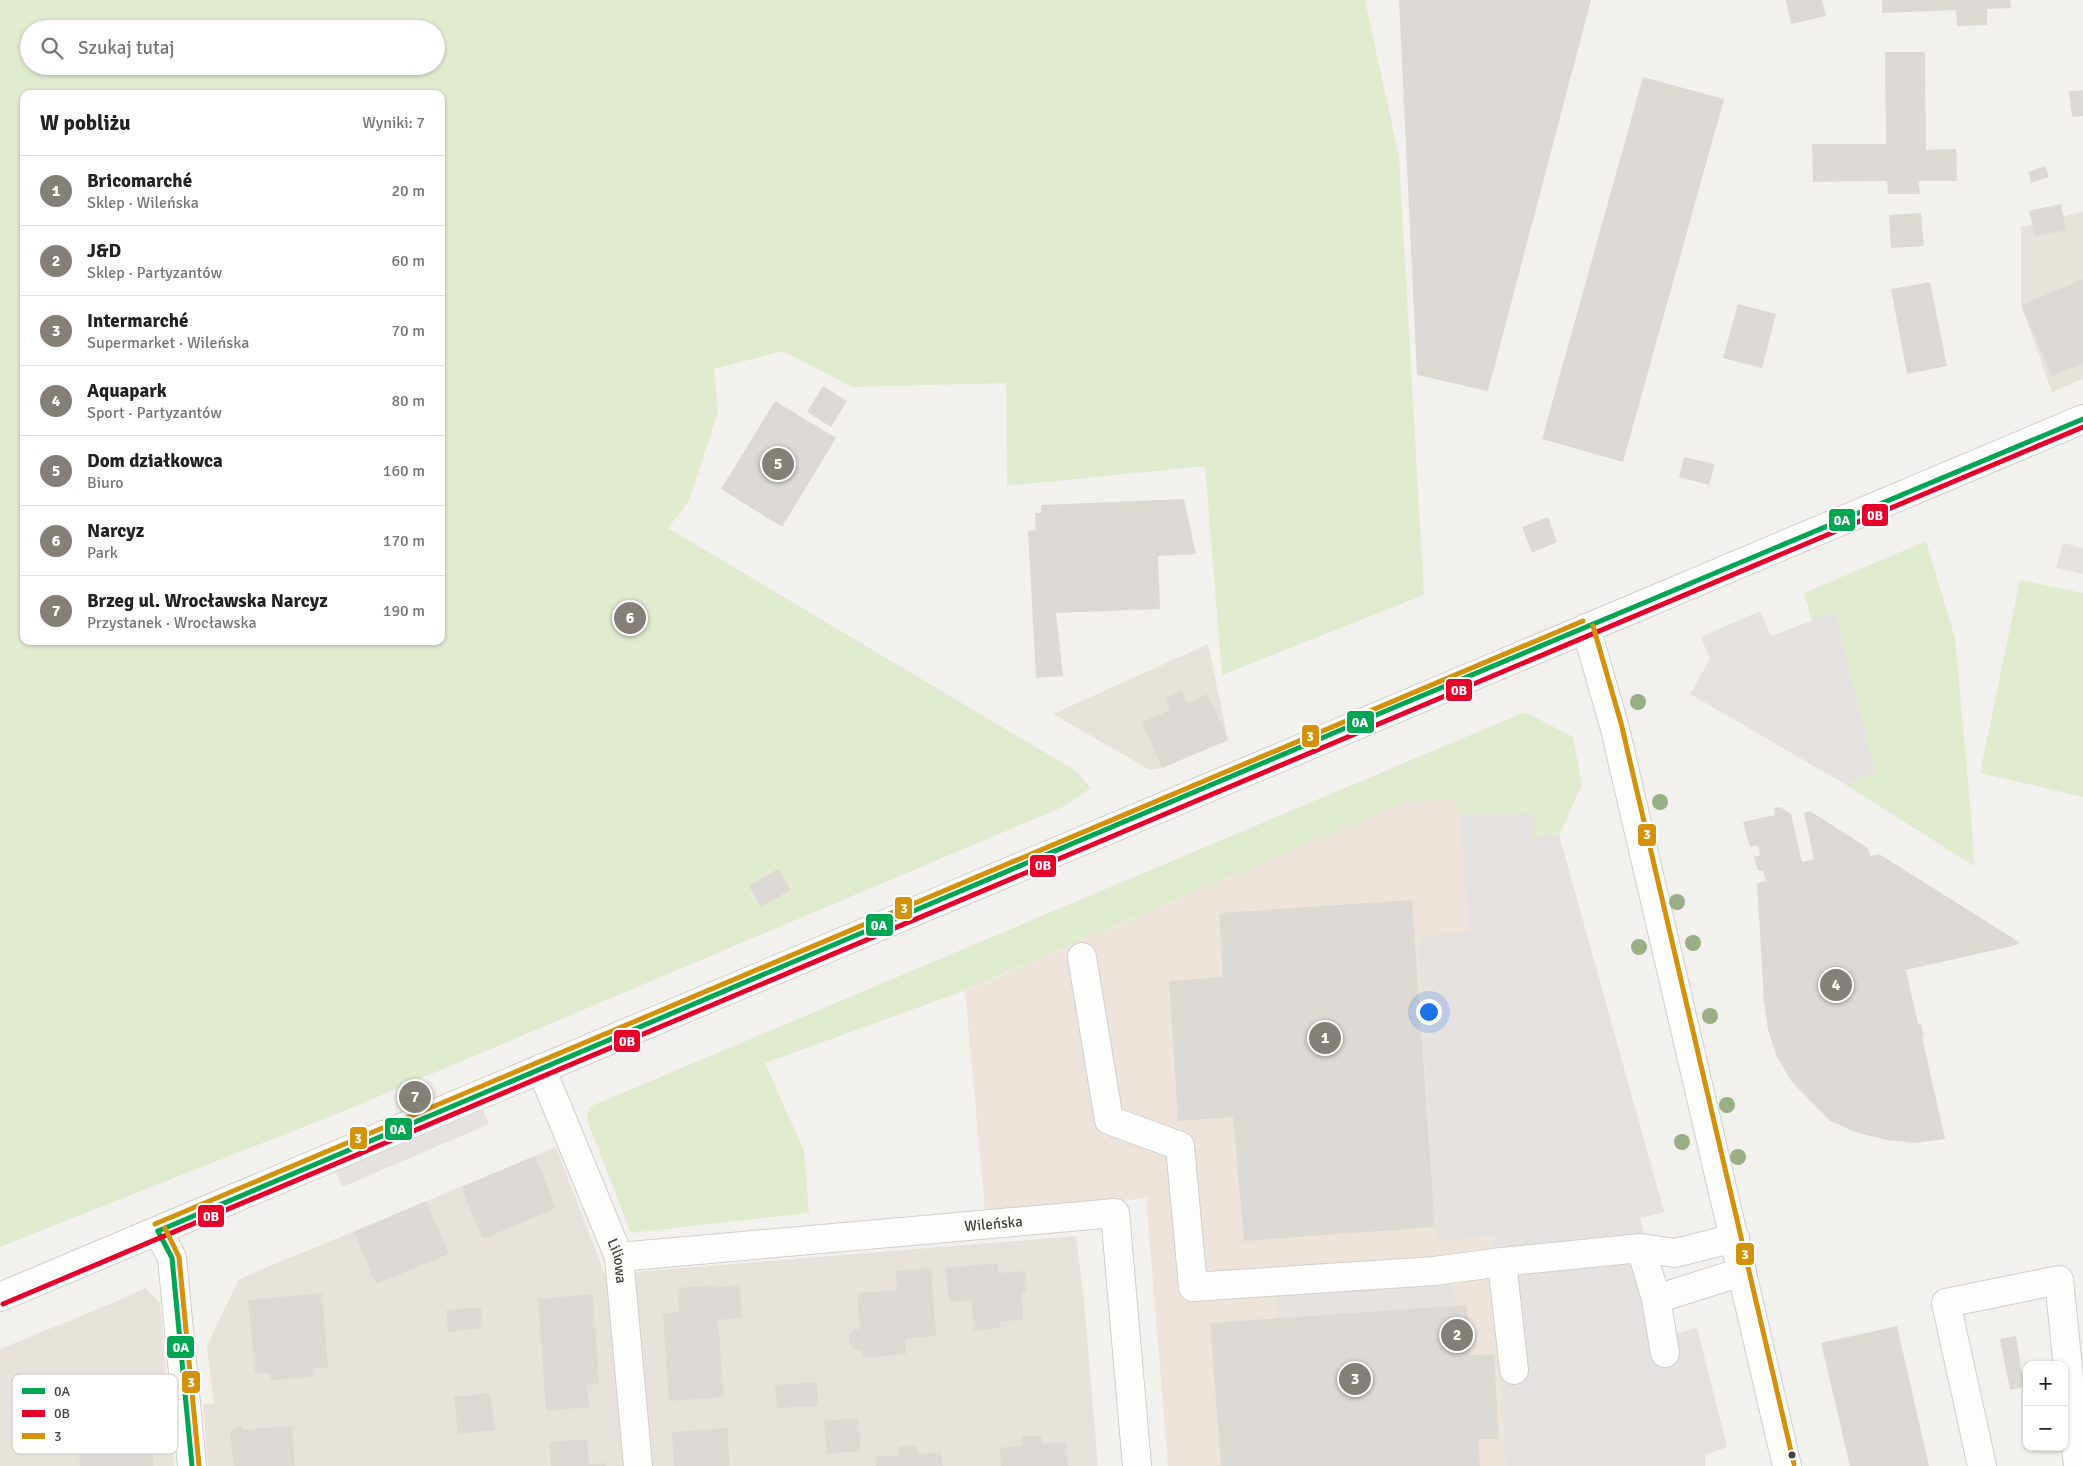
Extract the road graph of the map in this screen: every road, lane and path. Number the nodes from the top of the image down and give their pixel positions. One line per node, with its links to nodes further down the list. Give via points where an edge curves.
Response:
1 (2083, 419): 2 (street)
2 (1586, 628): 4 (street); 6 (street, via 1614,725)
3 (1082, 957): 9 (street, via 1109,1120 1180,1146 1193,1287 1434,1272)
4 (541, 1068): 5 (street); 8 (street, Liliowa)
5 (158, 1231): 11 (street); 15 (street, via 172,1258)
6 (1735, 1238): 7 (street, via 1675,1253); 10 (street)
7 (1641, 1248): 9 (street); 12 (street)
8 (619, 1257): 16 (street, Liliowa); 17 (street, Wileńska, via 1114,1213)
9 (1502, 1262): 14 (street)
10 (1742, 1272): 12 (street); 18 (street)
11 (0, 1297)
12 (1656, 1299): 13 (street)
13 (1665, 1353)
14 (1514, 1370)
15 (192, 1466)
16 (638, 1466)
17 (1137, 1466)
18 (1787, 1466)
19 (1982, 1466): 20 (street, via 1946,1303 2059,1280)
20 (2078, 1466)

